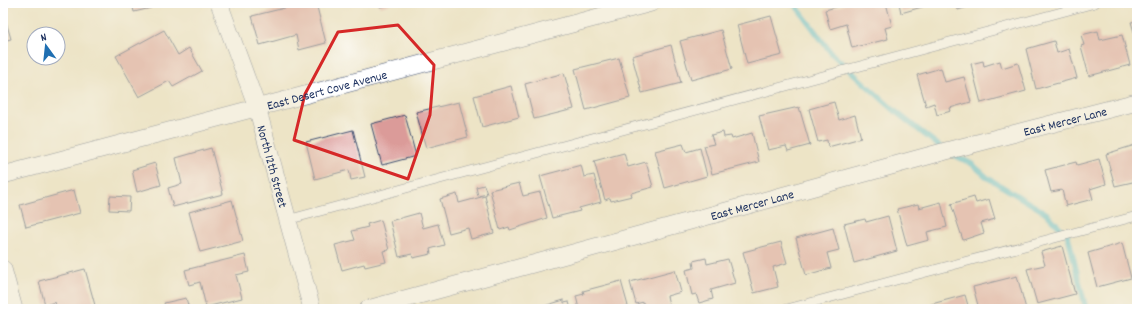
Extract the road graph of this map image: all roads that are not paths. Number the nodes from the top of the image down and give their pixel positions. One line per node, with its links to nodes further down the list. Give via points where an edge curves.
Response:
1 (220, 3): 5 (street, North 12th Street)
2 (652, 3): 5 (street, East Desert Cove Avenue)
3 (1095, 3): 8 (lane)
4 (1137, 102): 12 (street, East Mercer Lane, via 946,151)
5 (257, 107): 6 (street, East Desert Cove Avenue); 8 (street, North 12th Street)
6 (3, 175)
7 (1137, 216): 13 (lane)
8 (287, 220): 11 (street, North 12th Street)
9 (3, 269): 10 (street)
10 (14, 309)
11 (312, 309)
12 (368, 309)
13 (787, 309)

